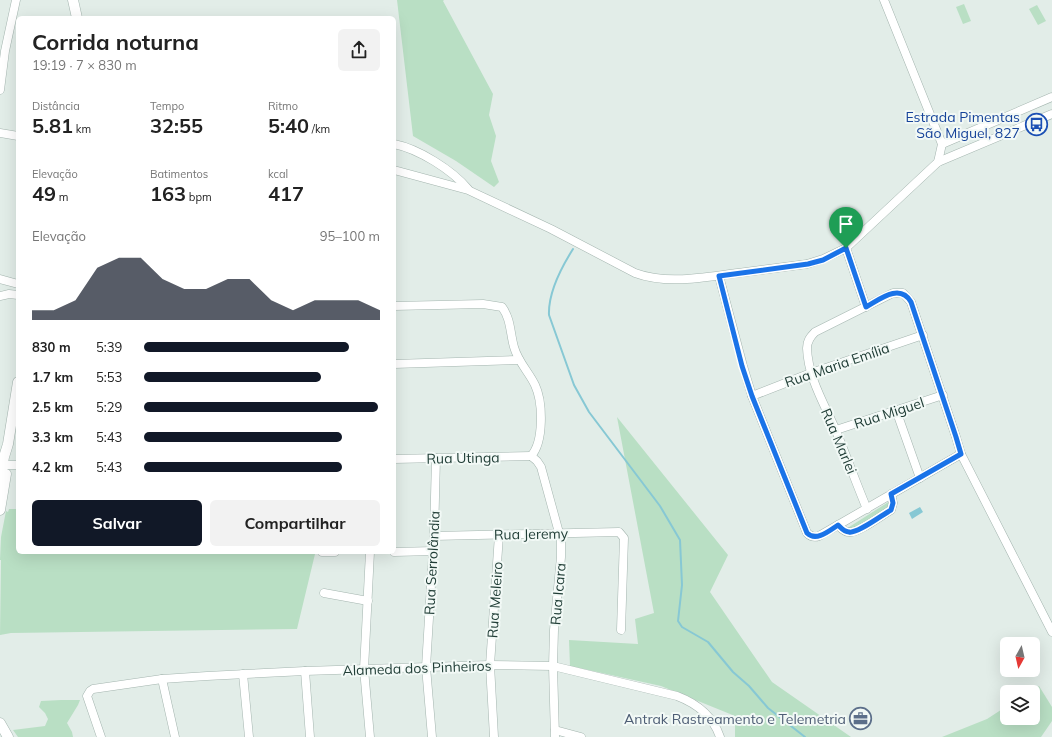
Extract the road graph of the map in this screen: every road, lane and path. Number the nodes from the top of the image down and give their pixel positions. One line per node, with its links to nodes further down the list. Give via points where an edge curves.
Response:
1 (16, 0): 5 (street)
2 (73, 0): 4 (street)
3 (884, 0): 12 (street)
4 (77, 16)
5 (3, 51): 6 (street)
6 (0, 90)
7 (1052, 97): 12 (street)
8 (1052, 114): 13 (street)
9 (0, 133): 10 (street)
10 (16, 136)
11 (396, 144): 15 (street, via 431,159 459,178)
12 (942, 144): 13 (street)
13 (938, 162): 16 (street)
14 (396, 171): 15 (street)
15 (468, 190): 17 (street, via 551,229 635,273 676,279)
16 (846, 248): 17 (street, via 823,260 808,264); 24 (street)
17 (719, 276): 31 (street)
18 (0, 279): 19 (street)
19 (14, 284): 20 (street)
20 (9, 294): 21 (street); 22 (street)
21 (16, 295)
22 (0, 296)
23 (396, 306): 26 (street, via 483,304 502,307 506,312)
24 (866, 307): 25 (street, via 893,293 903,293 911,302); 28 (street, Rua Marlei, via 815,332 808,339)
25 (923, 335): 28 (street, Rua Maria Emília); 30 (street)
26 (519, 360): 27 (street); 35 (street, via 536,386 540,402 539,443)
27 (396, 364)
28 (811, 373): 31 (street, Rua Maria Emília); 33 (street, Rua Marlei)
29 (16, 394): 38 (street)
30 (943, 395): 32 (street, Rua Miguel); 34 (street)
31 (752, 396): 45 (street, via 807,533 813,537 819,536)
32 (896, 410): 33 (street, Rua Miguel); 40 (street)
33 (836, 430): 43 (street, Rua Marlei)
34 (961, 454): 40 (street); 55 (street)
35 (532, 456): 36 (street, Rua Utinga); 46 (street, Rua Icara, via 541,467)
36 (436, 458): 37 (street, Rua Utinga); 48 (street, Rua Serrolândia)
37 (396, 459)
38 (3, 465): 39 (street); 41 (street); 44 (street)
39 (16, 465)
40 (920, 478): 42 (street)
41 (0, 481)
42 (891, 494): 43 (street); 45 (street, via 891,510 863,527 849,532)
43 (867, 509): 45 (street)
44 (0, 510)
45 (838, 525)
46 (560, 534): 47 (street, Rua Jeremy); 54 (street, Rua Jeremy, via 620,532 624,538); 57 (street, Rua Icara, via 561,557)
47 (499, 535): 48 (street, Rua Jeremy); 56 (street, Rua Meleiro)
48 (434, 536): 49 (street, Rua Serrolândia)
49 (434, 551): 50 (street); 58 (street, Rua Serrolândia)
50 (396, 552)
51 (370, 554): 53 (street)
52 (324, 593): 53 (street)
53 (368, 601): 59 (street)
54 (621, 630)
55 (1052, 632)
56 (490, 665): 57 (street, Alameda dos Pinheiros); 58 (street, Alameda dos Pinheiros); 72 (street, Rua Meleiro)
57 (553, 666): 64 (street, Rua Icara); 74 (street, Alameda dos Pinheiros, via 678,696 700,708 716,726)
58 (426, 667): 59 (street, Alameda dos Pinheiros); 71 (street, Rua Serrolândia)
59 (364, 669): 60 (street, Alameda dos Pinheiros); 70 (street)
60 (305, 671): 61 (street, Alameda dos Pinheiros); 69 (street)
61 (244, 674): 62 (street, Alameda dos Pinheiros); 68 (street)
62 (162, 679): 66 (street, Alameda dos Pinheiros, via 90,691 87,696); 67 (street)
63 (0, 724): 65 (street)
64 (555, 734): 73 (street)
65 (8, 737)
66 (101, 737)
67 (175, 737)
68 (249, 737)
69 (310, 737)
70 (370, 737)
71 (432, 737)
72 (494, 737)
73 (582, 737)
74 (720, 737)

